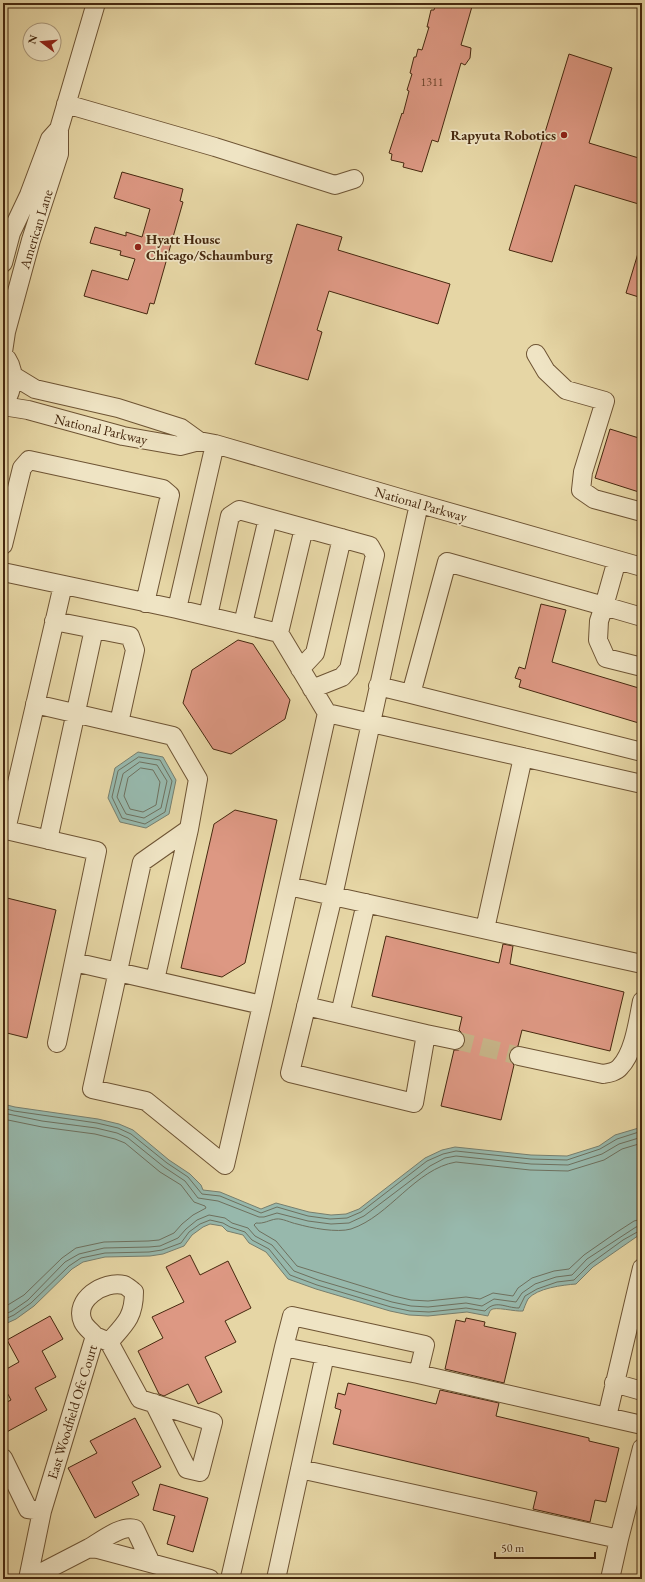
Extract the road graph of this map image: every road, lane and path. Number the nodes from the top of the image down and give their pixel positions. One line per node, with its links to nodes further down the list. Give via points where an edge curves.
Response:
1 (96, 3): 2 (street, American Lane)
2 (66, 104): 3 (street, American Lane); 4 (street, via 336,185)
3 (59, 129): 5 (street, American Lane, via 50,139 29,194); 7 (street, American Lane, via 59,154 31,240 6,332)
4 (354, 179)
5 (7, 232): 6 (street, American Lane)
6 (3, 263)
7 (3, 353): 9 (street, via 12,369)
8 (536, 354): 13 (street, via 546,371 566,390 605,401 582,472 581,490 594,499)
9 (12, 375): 10 (street, via 10,395); 11 (street, National Parkway, via 35,389 118,408 181,428)
10 (3, 406): 11 (street, National Parkway, via 28,410 123,436 180,446)
11 (207, 442): 12 (street, National Parkway); 24 (street)
12 (419, 504): 18 (street, National Parkway); 33 (street)
13 (642, 512)
14 (268, 518): 15 (street); 25 (street, via 239,510 230,516); 28 (street)
15 (304, 528): 16 (street); 30 (street)
16 (342, 538): 32 (street, via 315,653); 34 (street, via 370,546 375,555 349,669 342,677)
17 (3, 545): 22 (street, via 22,468 29,460 163,489 170,495)
18 (617, 560): 19 (street, National Parkway); 23 (street)
19 (642, 567)
20 (3, 572): 21 (street)
21 (63, 584): 22 (street); 27 (street)
22 (146, 603): 24 (street)
23 (604, 606): 26 (street); 31 (street, via 598,640 606,658); 35 (street, via 447,562)
24 (177, 609): 25 (street)
25 (208, 616): 28 (street)
26 (642, 617)
27 (54, 620): 29 (street); 36 (street)
28 (243, 624): 30 (street)
29 (94, 629): 37 (street); 40 (street, via 130,636 135,650)
30 (279, 633): 32 (street)
31 (642, 667)
32 (300, 669): 34 (street)
33 (378, 686): 35 (street); 39 (street)
34 (312, 689): 38 (street)
35 (411, 694): 41 (street)
36 (35, 704): 37 (street); 45 (street)
37 (75, 713): 40 (street); 46 (street)
38 (327, 714): 39 (street); 47 (street)
39 (370, 722): 42 (street); 48 (street)
40 (119, 723): 44 (street, via 173,736 198,779)
41 (642, 752)
42 (523, 757): 43 (street); 50 (street)
43 (642, 784)
44 (189, 829): 53 (street, via 142,862); 54 (street)
45 (4, 830): 46 (street)
46 (48, 840): 51 (street, via 97,851)
47 (289, 886): 48 (street); 56 (street)
48 (333, 896): 49 (street); 57 (street)
49 (366, 903): 50 (street); 58 (street)
50 (485, 929): 52 (street)
51 (74, 962): 53 (street); 61 (street)
52 (642, 964)
53 (117, 972): 54 (street); 56 (street, via 92,1089 146,1101 225,1165)
54 (155, 980): 56 (street)
55 (642, 1001): 62 (street, via 632,1046 620,1068 613,1072 603,1074)
56 (262, 1005)
57 (306, 1006): 58 (street); 59 (street, via 290,1073 414,1103)
58 (340, 1014): 59 (street)
59 (426, 1034): 60 (street)
60 (455, 1040)
61 (57, 1043)
62 (518, 1056)
63 (642, 1268): 67 (street)
64 (284, 1347): 65 (street); 66 (street, via 292,1316 425,1345); 81 (street)
65 (325, 1355): 66 (street); 74 (street)
66 (418, 1374): 70 (street)
67 (614, 1383): 68 (street); 70 (street)
68 (642, 1390)
69 (154, 1403): 75 (street, East Woodfield Ofc Court, via 140,1399 102,1339)
70 (607, 1417): 71 (street)
71 (642, 1425)
72 (642, 1448): 76 (street)
73 (3, 1458): 75 (street, via 28,1509)
74 (300, 1469): 76 (street); 82 (street)
75 (42, 1512): 79 (street, East Woodfield Ofc Court)
76 (619, 1539): 83 (street)
77 (89, 1548): 78 (street); 78 (street, via 119,1530 135,1529); 79 (street)
78 (151, 1563): 80 (street)
79 (28, 1579)
80 (210, 1579)
81 (230, 1579)
82 (276, 1579)
83 (610, 1579)

